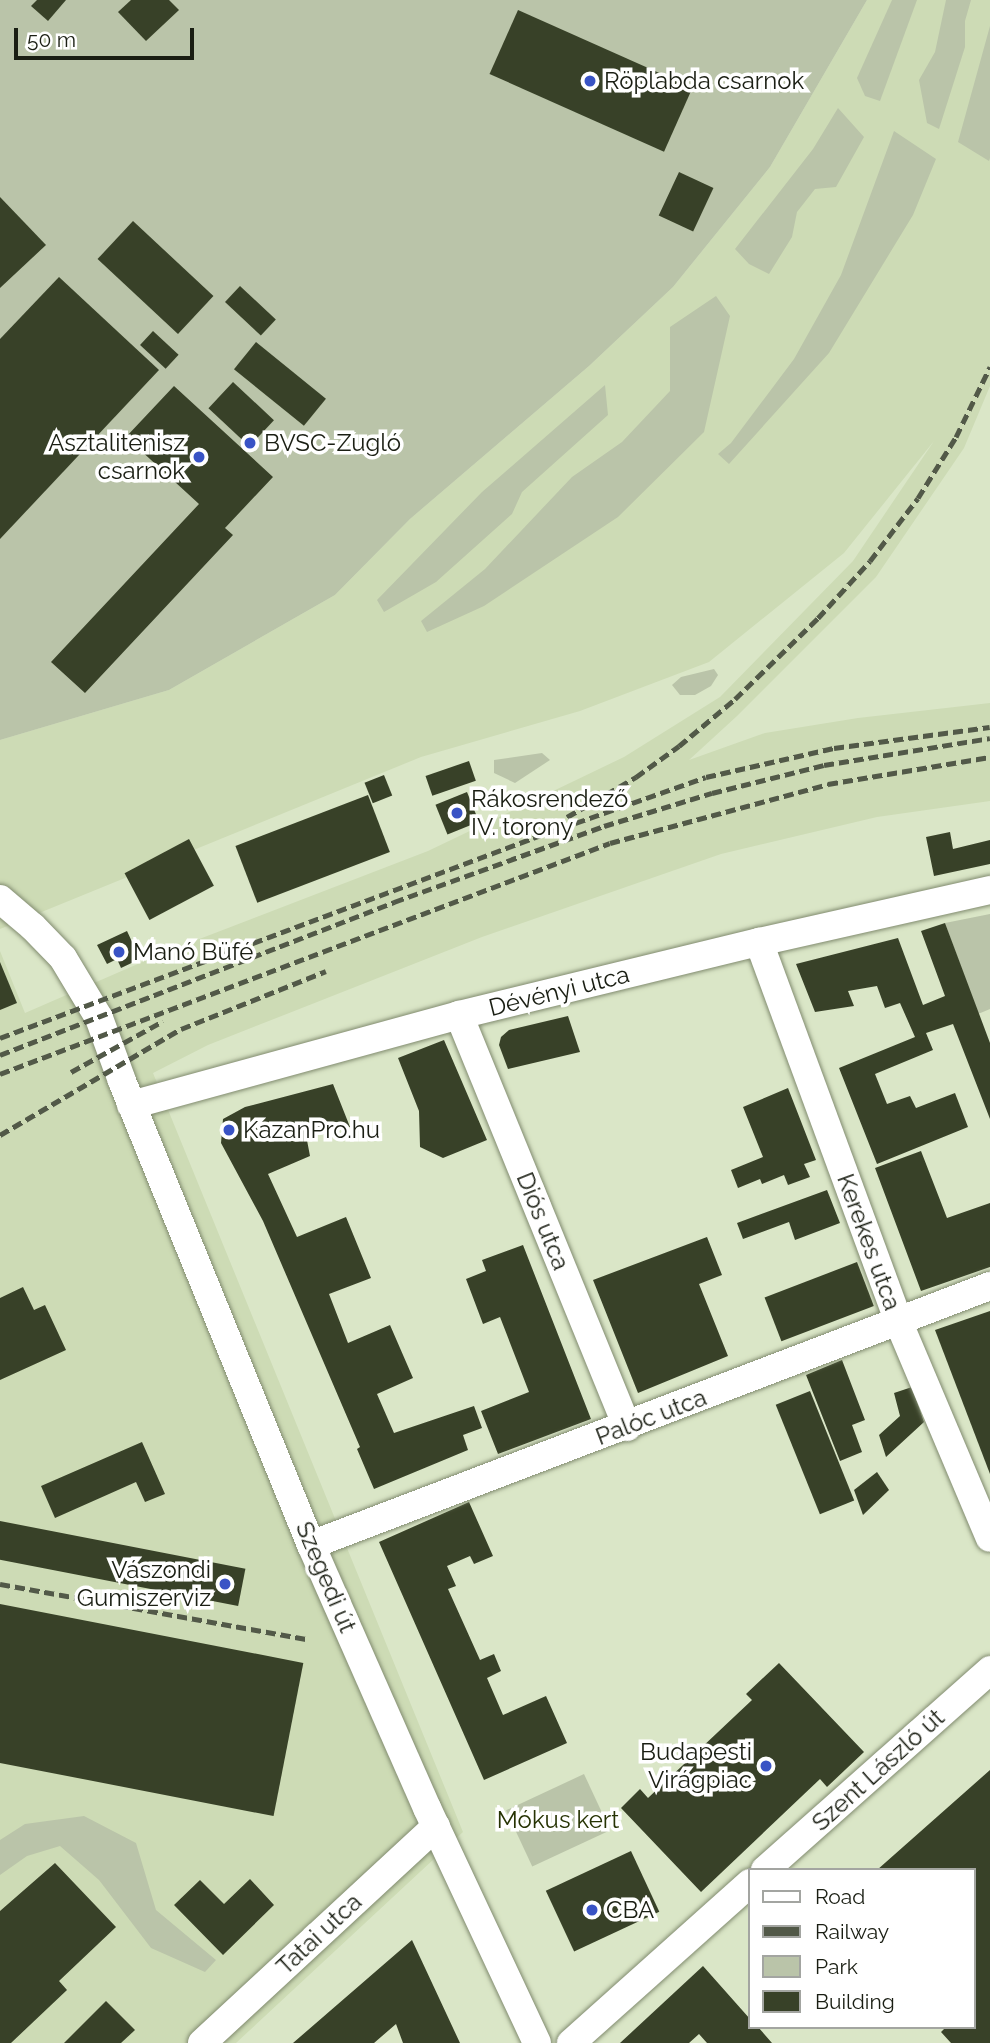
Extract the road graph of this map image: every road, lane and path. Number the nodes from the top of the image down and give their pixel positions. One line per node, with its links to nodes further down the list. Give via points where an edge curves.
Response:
1 (990, 890): 3 (street, Dévényi utca)
2 (0, 900): 5 (street, Szegedi út, via 49,943 75,976 99,1017)
3 (759, 942): 4 (street, Dévényi utca); 7 (street, Kerekes utca)
4 (459, 1015): 5 (street, Dévényi utca); 8 (street, Diós utca)
5 (131, 1105): 10 (street, Szegedi út)
6 (990, 1286): 7 (street, Palóc utca)
7 (899, 1323): 8 (street, Palóc utca); 9 (street, Kerekes utca)
8 (626, 1427): 10 (street, Palóc utca)
9 (990, 1538)
10 (311, 1545): 12 (street, Szegedi út)
11 (990, 1670): 13 (street, Szent László út)
12 (436, 1826): 15 (street, Tatai utca); 16 (street, Szegedi út)
13 (767, 1868)
14 (748, 1885): 17 (street)
15 (202, 2043)
16 (537, 2043)
17 (571, 2043)

